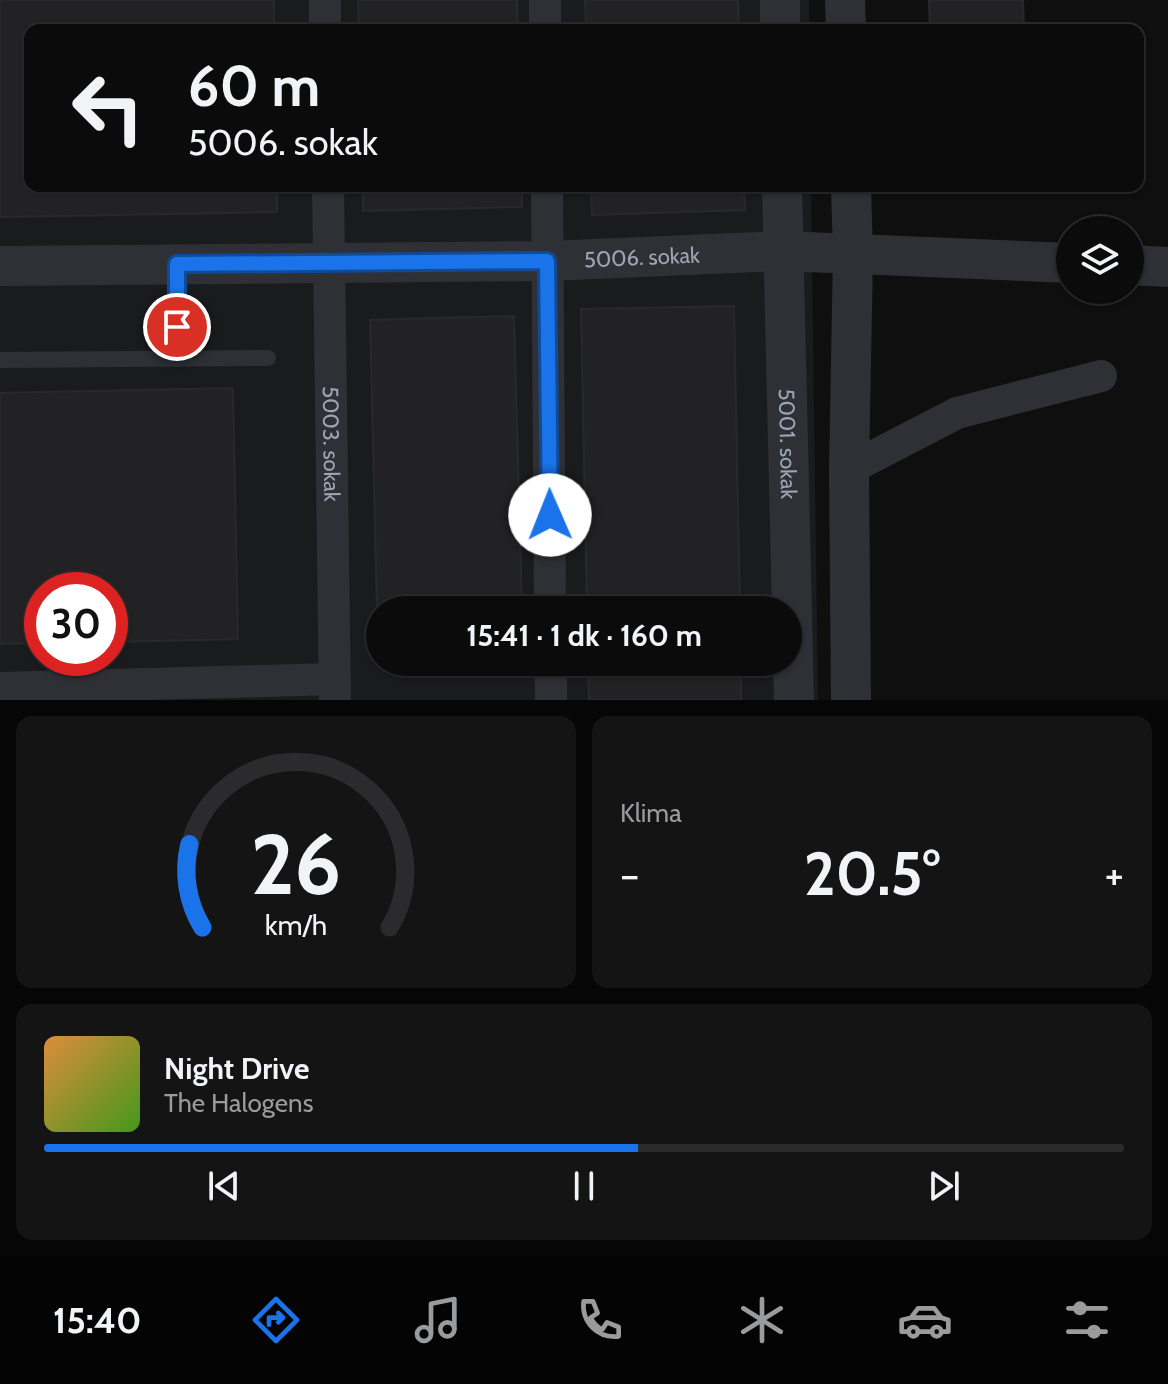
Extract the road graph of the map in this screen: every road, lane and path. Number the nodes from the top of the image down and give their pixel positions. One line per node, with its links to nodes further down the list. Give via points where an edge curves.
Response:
1 (325, 0): 5 (street)
2 (545, 0): 6 (street)
3 (780, 0): 7 (street)
4 (845, 0): 8 (street)
5 (325, 24)
6 (545, 24)
7 (780, 24)
8 (846, 24)
9 (328, 192): 16 (street, 5003. sokak)
10 (547, 192): 15 (street)
11 (782, 192): 13 (street, 5001. sokak)
12 (851, 192): 14 (street)
13 (783, 251): 14 (street, 5006. sokak); 15 (street, 5006. sokak); 32 (street, 5001. sokak)
14 (853, 255): 17 (street, 5006. sokak); 26 (street)
15 (547, 261): 16 (street, 5006. sokak); 27 (street)
16 (329, 262): 18 (street, 5006. sokak); 30 (street, 5003. sokak)
17 (1056, 262)
18 (177, 264): 19 (street, 5006. sokak); 23 (lane)
19 (0, 266)
20 (1144, 266): 21 (street)
21 (1168, 267)
22 (268, 358): 23 (lane)
23 (176, 359): 24 (lane)
24 (0, 360)
25 (1101, 376): 26 (street, via 957,413)
26 (849, 469): 33 (street)
27 (550, 596)
28 (551, 676): 31 (street)
29 (0, 688): 30 (street)
30 (335, 690)
31 (551, 700)
32 (794, 700)
33 (851, 700)

